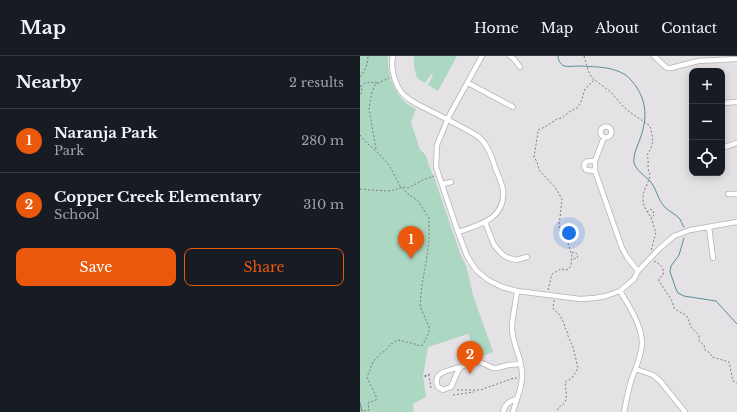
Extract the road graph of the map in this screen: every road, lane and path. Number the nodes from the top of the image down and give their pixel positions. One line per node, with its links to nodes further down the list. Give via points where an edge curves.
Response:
1 (368, 56): 9 (path, via 368,62)
2 (392, 56): 19 (street, via 394,74 404,94)
3 (482, 56): 12 (street)
4 (510, 56): 8 (street)
5 (584, 56): 11 (path, via 590,76)
6 (654, 56): 7 (street, via 667,68 698,61)
7 (737, 59)
8 (520, 67)
9 (360, 77)
10 (392, 77): 13 (path)
11 (594, 80): 34 (path, via 611,92 624,108 651,128 652,143 646,156 649,160 650,176 643,193); 41 (path, via 585,89 577,108 538,130 534,156 539,170 562,199 560,232)
12 (468, 83): 18 (street); 19 (street)
13 (376, 84): 14 (path, via 365,83); 24 (path, via 369,109)
14 (361, 86): 15 (path)
15 (360, 95)
16 (737, 102): 17 (street)
17 (725, 103)
18 (513, 107)
19 (447, 120): 29 (street, via 437,144 436,167); 36 (street, via 479,137 486,144 491,156 502,186 503,198 495,215)
20 (360, 135): 24 (path)
21 (604, 137): 25 (street)
22 (737, 143): 23 (street)
23 (725, 147)
24 (376, 151): 30 (path, via 389,165)
25 (595, 161): 26 (street); 26 (street, via 587,161 584,166 586,170)
26 (595, 171): 46 (street, via 622,248)
27 (435, 176): 30 (path, via 408,188)
28 (451, 182): 29 (street)
29 (443, 184): 39 (street)
30 (402, 187): 31 (path, via 390,191); 66 (path, via 418,201 429,218 420,306 429,332 423,345 398,340 381,353 373,362 367,377 376,400 368,403 369,410 362,411)
31 (360, 189)
32 (728, 194): 33 (street)
33 (737, 194)
34 (647, 212): 35 (path); 35 (path, via 650,209 653,211 654,215)
35 (651, 218): 40 (path, via 656,232)
36 (485, 222): 39 (street); 42 (street, via 494,245 501,253 516,260)
37 (737, 222): 38 (street)
38 (709, 227): 43 (street); 46 (street, via 674,236)
39 (458, 232): 47 (street, via 467,256 476,270 488,280)
40 (651, 251)
41 (572, 253): 44 (path); 44 (path, via 578,255)
42 (527, 257)
43 (713, 258)
44 (572, 259): 49 (path, via 569,269 561,269 552,274)
45 (654, 261): 58 (path, via 663,269 659,281 674,308 687,316 691,327 699,335 699,341 712,357 729,362 733,381)
46 (638, 271): 48 (street, via 634,279)
47 (518, 291): 49 (street); 53 (street, via 512,328)
48 (620, 291): 50 (street, via 595,298); 55 (street, via 632,312 642,343)
49 (547, 295): 50 (street)
50 (555, 296): 69 (path, via 553,308 568,332 578,368 572,378 565,382 566,400)
51 (468, 354): 52 (street)
52 (474, 362): 53 (street, via 492,368); 54 (street)
53 (521, 364): 65 (street, via 521,385)
54 (461, 367): 54 (street, via 439,374 436,381 438,387 443,390 451,387)
55 (636, 369): 70 (street, via 630,382); 71 (street, via 653,375 660,381)
56 (430, 374): 59 (path, via 424,377 429,376 431,388)
57 (518, 378): 60 (path)
58 (737, 383)
59 (435, 387)
60 (489, 387): 61 (path, via 480,390); 62 (path)
61 (457, 390)
62 (489, 391)
63 (474, 392): 64 (path)
64 (453, 395)
65 (517, 399): 67 (street, via 509,402); 68 (street)
66 (360, 407)
67 (503, 412)
68 (513, 412)
69 (557, 412)
70 (624, 412)
71 (686, 412)

